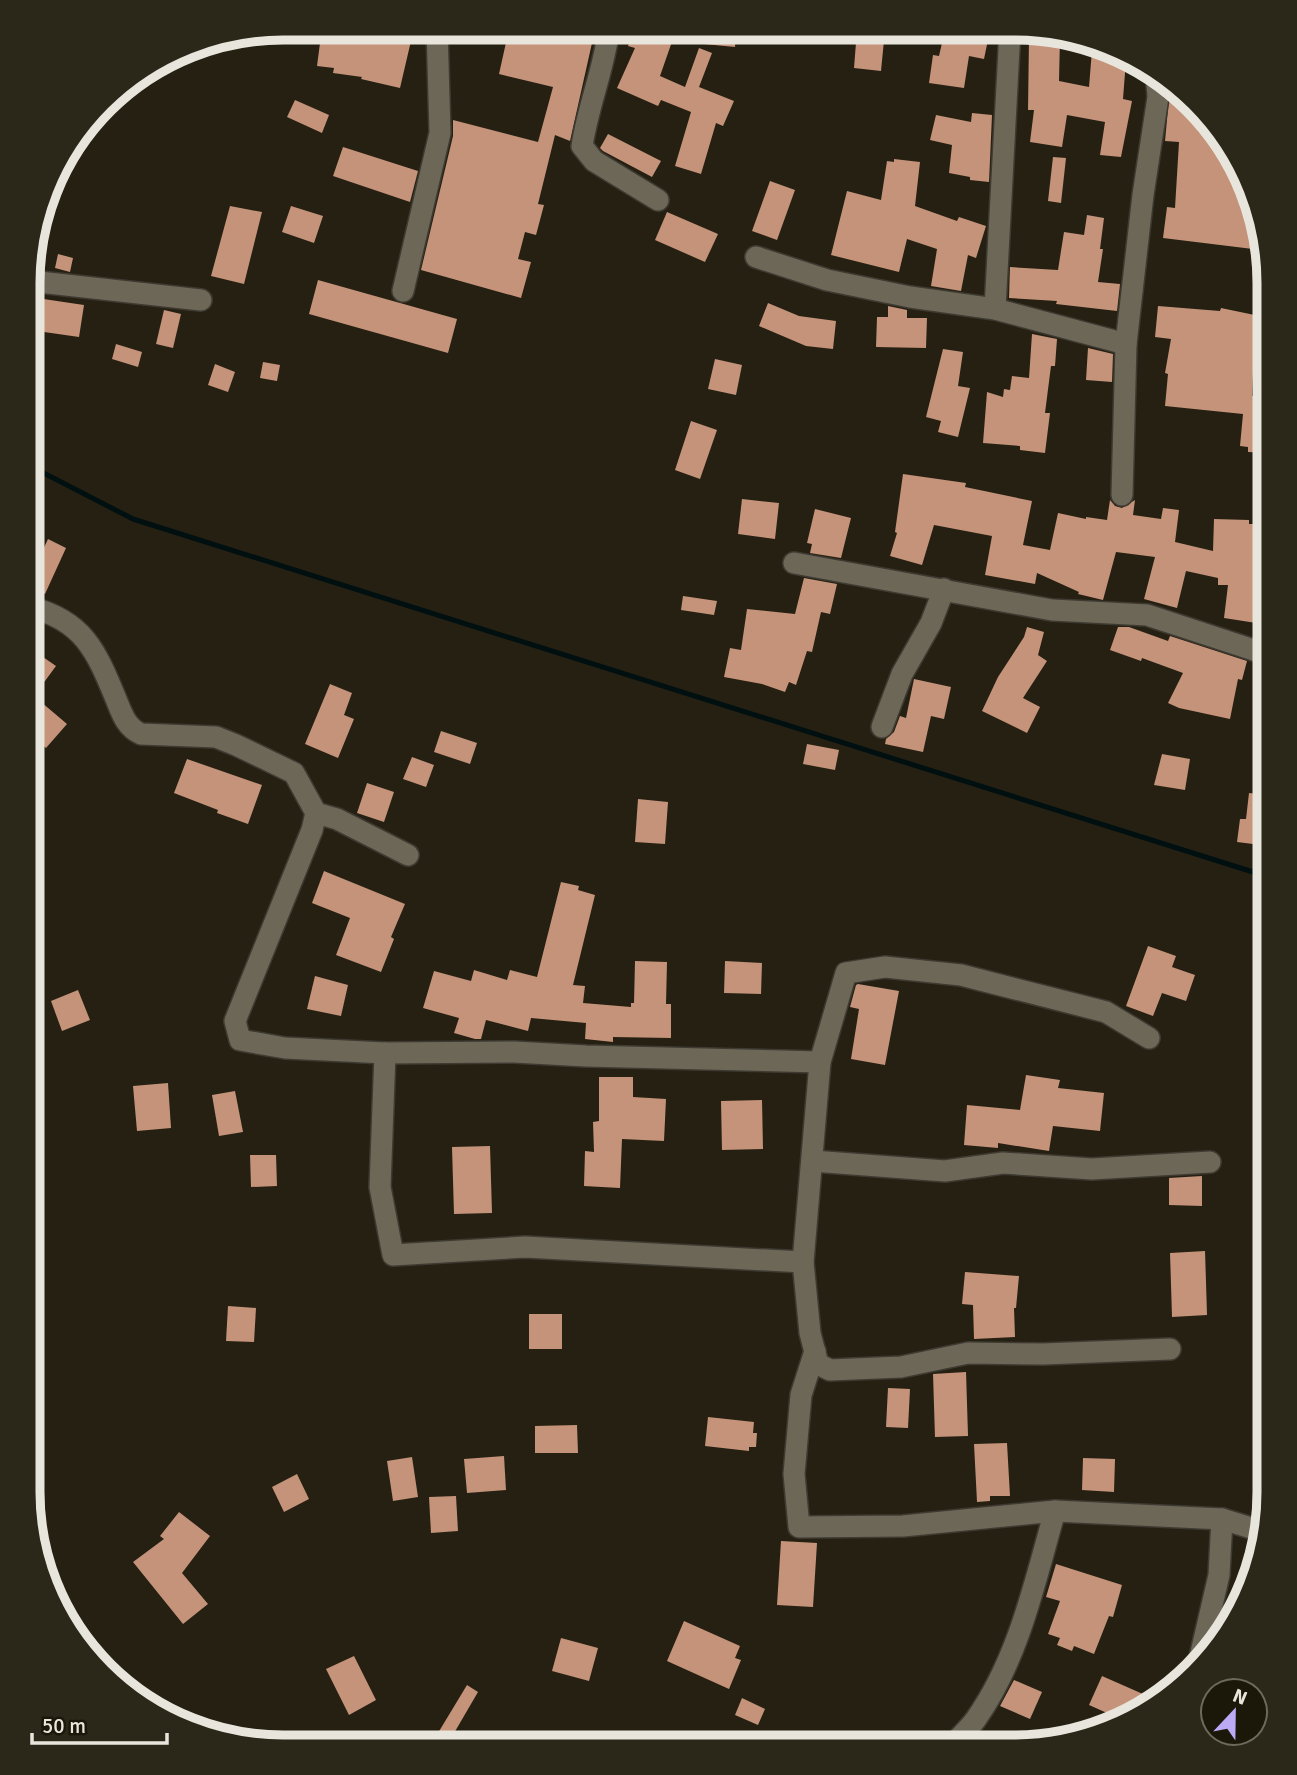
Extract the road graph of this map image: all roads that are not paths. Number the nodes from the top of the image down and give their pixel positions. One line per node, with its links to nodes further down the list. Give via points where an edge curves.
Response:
1 (1009, 40): 10 (street)
2 (437, 41): 8 (street, via 440,133)
3 (608, 41): 5 (street, via 582,146 594,161)
4 (1157, 88): 11 (street)
5 (658, 200)
6 (756, 257): 10 (street, via 911,298)
7 (40, 282): 9 (street)
8 (403, 290)
9 (201, 300)
10 (995, 309): 11 (street)
11 (1126, 344): 12 (street)
12 (1122, 495)
13 (794, 563): 14 (street)
14 (944, 589): 16 (street, via 1052,610 1147,615); 17 (street)
15 (40, 610): 18 (street, via 82,634 130,729 141,734 216,737 236,745 294,773)
16 (1257, 652)
17 (882, 727)
18 (316, 813): 19 (street); 21 (street, via 235,1021 240,1040 285,1048)
19 (408, 855)
20 (1149, 1038): 22 (street, via 1106,1012 961,975 885,967 846,973)
21 (386, 1053): 22 (street, via 514,1052); 25 (street, via 380,1187 393,1255 525,1247)
22 (820, 1062): 23 (street)
23 (812, 1160): 24 (street, via 945,1171 1003,1163 1092,1169); 25 (street)
24 (1210, 1162)
25 (803, 1262): 27 (street)
26 (1170, 1349): 27 (street, via 968,1353 901,1367 830,1370 818,1364)
27 (815, 1351): 28 (street, via 801,1395 794,1474 799,1527 903,1526)
28 (1055, 1511): 29 (street); 32 (street, via 1026,1613 1003,1673)
29 (1222, 1518): 30 (street); 31 (street, via 1219,1575)
30 (1253, 1528)
31 (1203, 1643)
32 (962, 1735)

